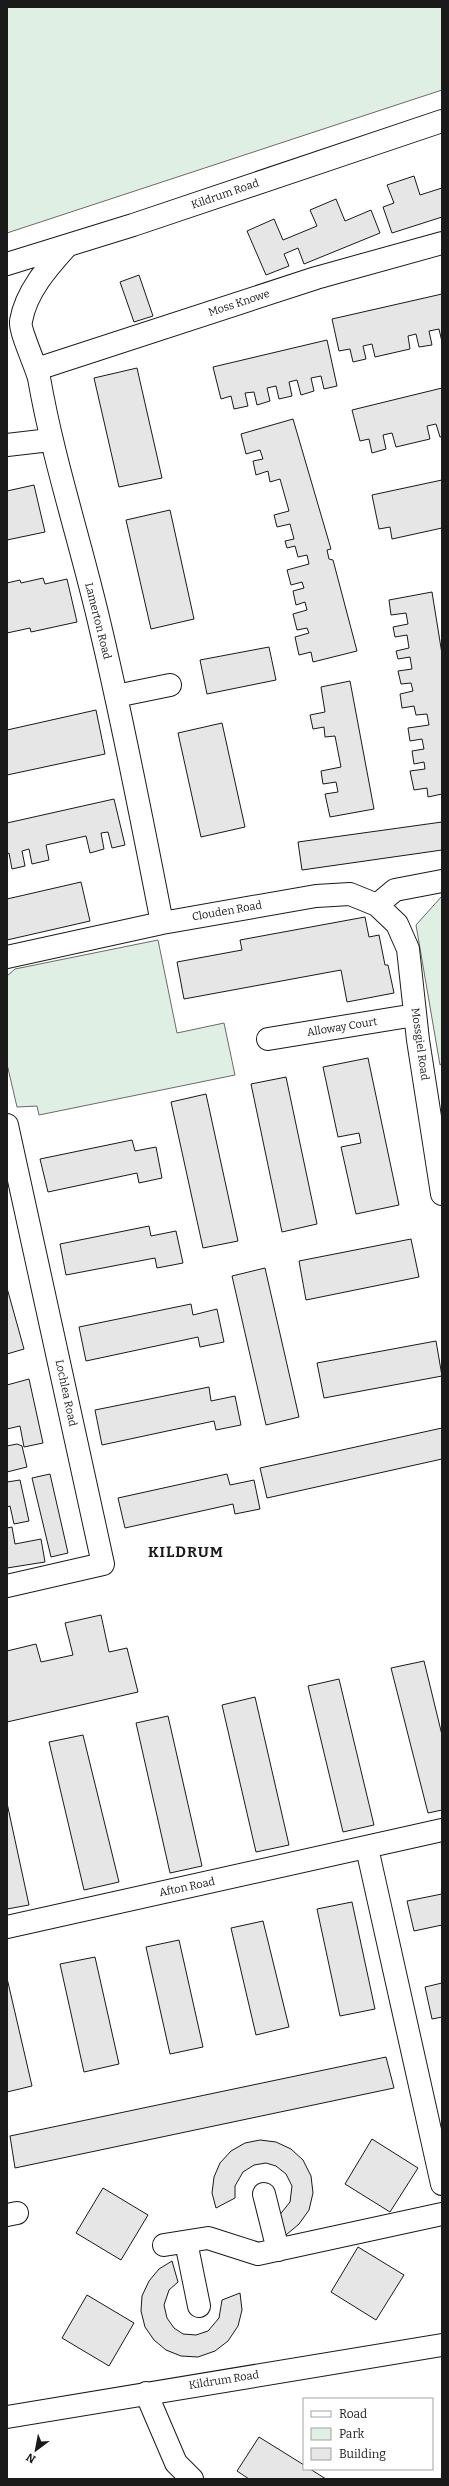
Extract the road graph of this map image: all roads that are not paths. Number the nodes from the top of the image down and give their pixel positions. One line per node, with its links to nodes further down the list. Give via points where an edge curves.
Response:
1 (442, 121): 3 (street, Kildrum Road)
2 (442, 243): 6 (street, Moss Knowe, via 316,278)
3 (66, 246): 4 (street, Kildrum Road); 5 (street, Lamerton Road, via 48,267 27,302)
4 (7, 264)
5 (14, 317): 6 (street, Lamerton Road)
6 (37, 369): 7 (street, Lamerton Road)
7 (50, 440): 8 (street); 10 (street, Lamerton Road, via 101,629)
8 (7, 445)
9 (170, 685): 10 (street)
10 (116, 696): 13 (street, Lamerton Road)
11 (442, 881): 12 (street, via 395,890)
12 (377, 905): 13 (street, Clouden Road, via 350,894 316,896); 15 (street, Mossgiel Road, via 397,924 408,949)
13 (162, 923): 14 (street, Clouden Road)
14 (7, 957)
15 (415, 1015): 16 (street, Alloway Court); 18 (street, Mossgiel Road)
16 (268, 1039)
17 (7, 1126): 19 (street, Lochlea Road, via 103,1564)
18 (442, 1194)
19 (7, 1586)
20 (442, 1830): 21 (street, Afton Road)
21 (367, 1848): 22 (street, Afton Road); 23 (street)
22 (7, 1927)
23 (442, 2184)
24 (264, 2194): 28 (street)
25 (442, 2214): 28 (street)
26 (186, 2242): 27 (street); 28 (street, via 208,2238 258,2254); 29 (street)
27 (164, 2244)
28 (278, 2250)
29 (199, 2306)
30 (442, 2345): 31 (street, Kildrum Road)
31 (146, 2393): 32 (street, Kildrum Road); 33 (street, via 176,2463)
32 (7, 2417)
33 (192, 2479)

